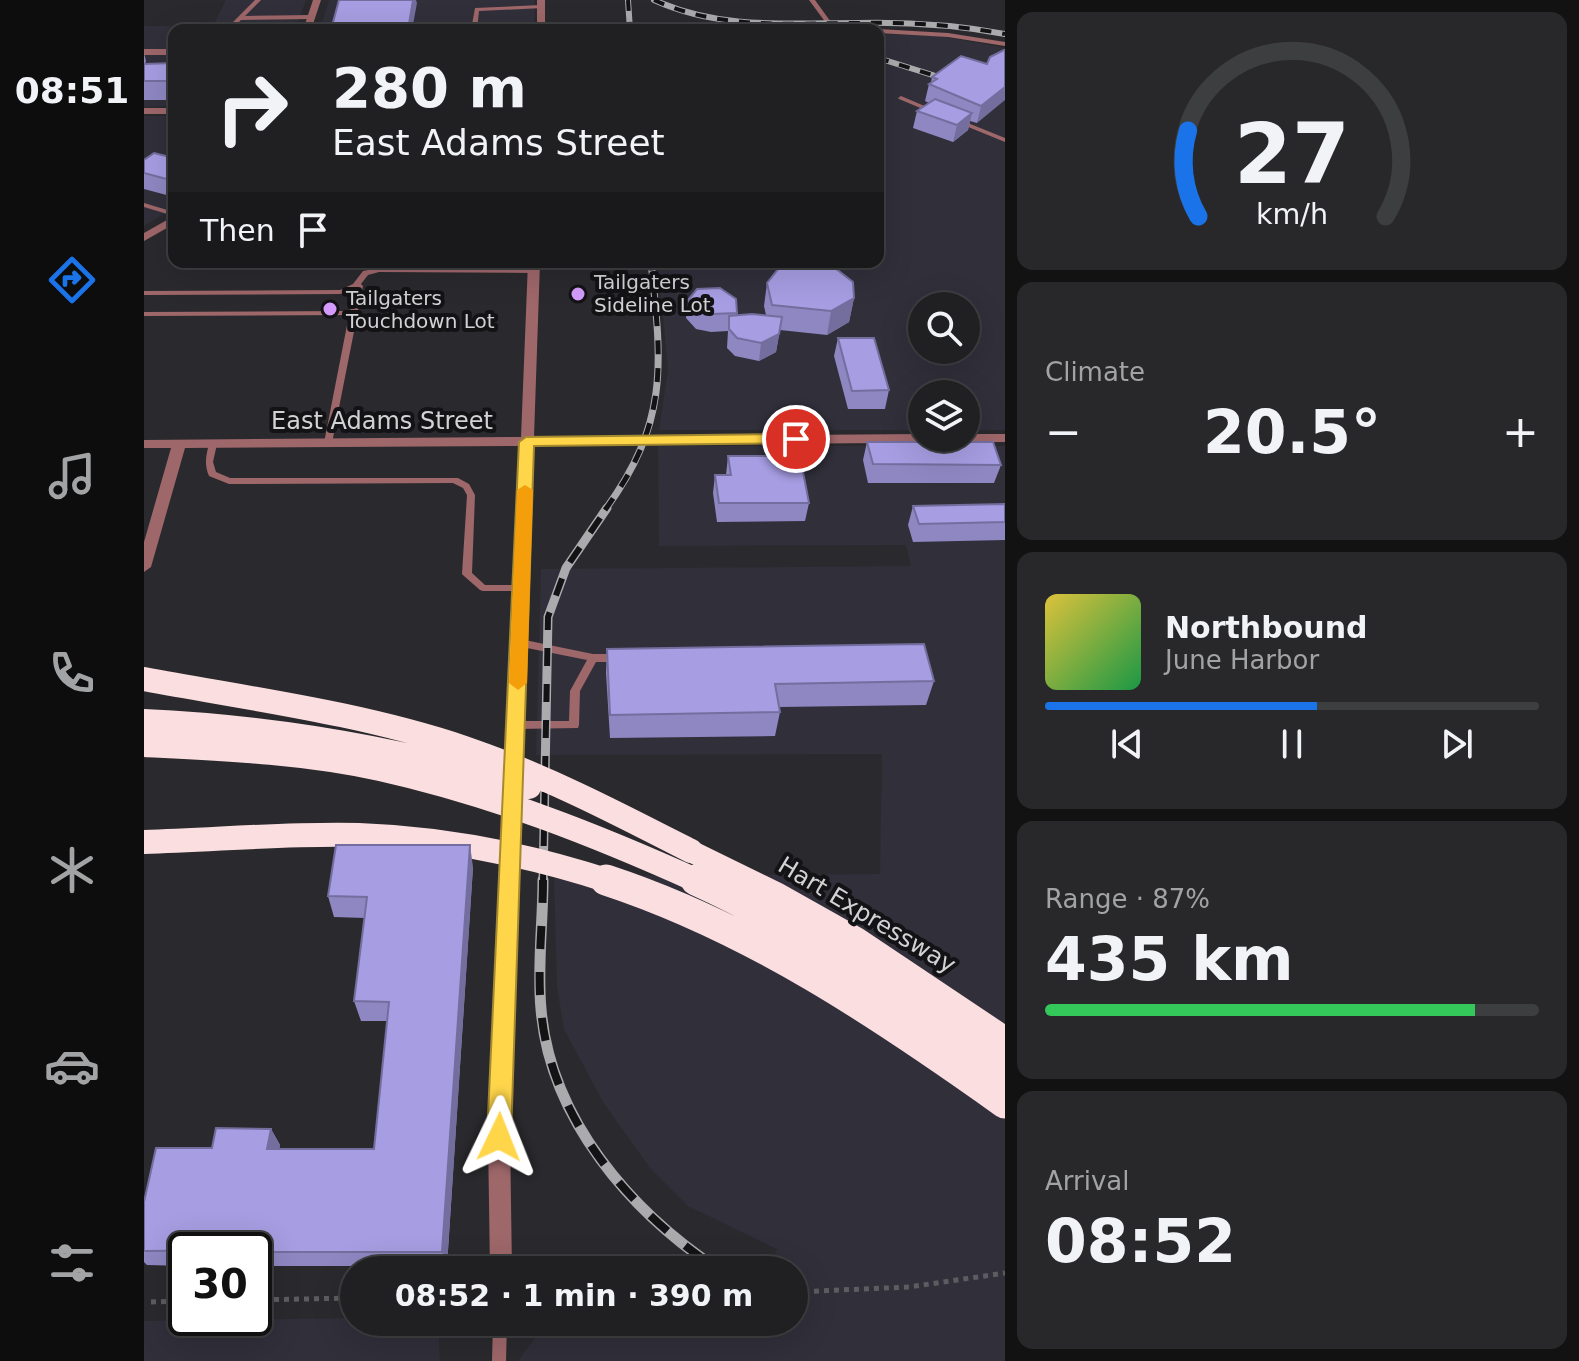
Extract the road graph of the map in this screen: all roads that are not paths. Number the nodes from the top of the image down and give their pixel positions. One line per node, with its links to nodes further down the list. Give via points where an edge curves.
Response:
1 (258, 0): 6 (lane)
2 (317, 0): 5 (street)
3 (812, 0): 10 (lane)
4 (541, 4): 9 (lane, via 477,9)
5 (312, 17): 6 (lane); 8 (street)
6 (240, 18): 7 (lane)
7 (234, 24)
8 (309, 24)
9 (475, 24)
10 (830, 24)
11 (884, 31): 12 (lane)
12 (1005, 44)
13 (144, 52): 14 (street)
14 (168, 52)
15 (901, 98): 18 (lane)
16 (144, 111): 17 (street)
17 (168, 111)
18 (937, 113)
19 (951, 118): 20 (lane)
20 (1005, 140)
21 (144, 205): 22 (lane)
22 (168, 215)
23 (168, 221): 24 (street)
24 (144, 238)
25 (365, 268): 28 (lane)
26 (456, 268): 28 (lane)
27 (534, 268): 34 (street)
28 (366, 273): 29 (lane)
29 (359, 286): 30 (lane, via 340,292); 31 (lane)
30 (144, 293)
31 (354, 313): 32 (lane); 35 (lane)
32 (144, 314)
33 (1005, 438): 34 (street, East Adams Street)
34 (526, 442): 35 (street, East Adams Street); 40 (street)
35 (328, 443): 38 (street, East Adams Street)
36 (144, 444): 37 (street, East Adams Street)
37 (179, 444): 38 (street, East Adams Street); 39 (street)
38 (213, 444): 40 (lane, via 212,474 229,481 455,480 471,495 467,574 483,588)
39 (144, 567)
40 (522, 588): 41 (street)
41 (520, 643): 43 (lane); 46 (street)
42 (640, 657): 43 (lane)
43 (593, 658): 46 (lane, via 575,691 574,725)
44 (144, 679): 49 (highway, bridge, via 365,721 456,746 547,779)
45 (144, 721): 49 (highway, bridge, via 297,734 427,758 544,792)
46 (516, 725): 53 (street, via 499,1137)
47 (144, 745): 51 (highway, bridge, via 235,747 349,762 476,793 568,823 687,874 799,932 888,988)
48 (144, 842): 52 (highway, bridge, via 391,837 479,847 586,871 745,935 865,1007)
49 (691, 851): 50 (highway, Hart Expressway, via 855,939)
50 (1005, 1042)
51 (1005, 1074)
52 (1005, 1103)
53 (501, 1256)
54 (500, 1336): 55 (lane)
55 (499, 1361)

